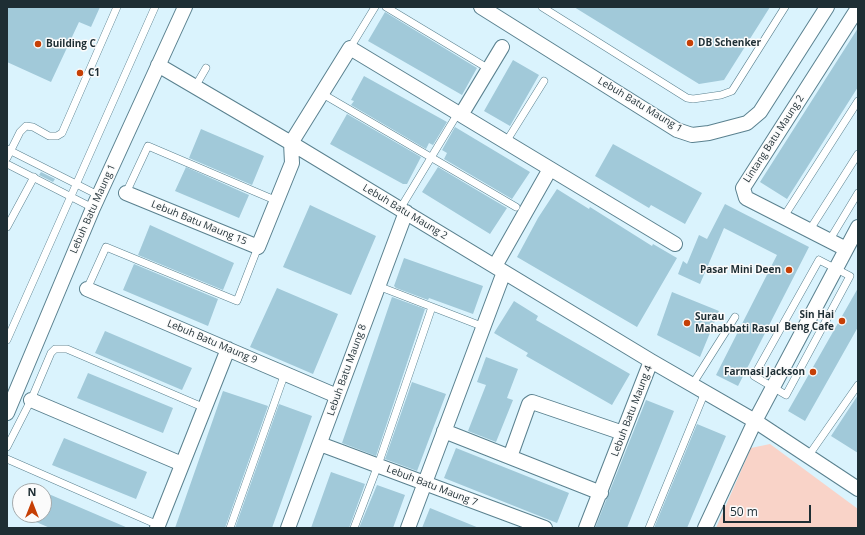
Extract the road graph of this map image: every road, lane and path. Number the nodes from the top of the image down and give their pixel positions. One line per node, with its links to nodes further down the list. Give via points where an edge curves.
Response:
1 (117, 7): 23 (lane, via 62,133 49,136 26,126)
2 (154, 7): 29 (lane)
3 (186, 7): 13 (street, Lebuh Batu Maung 1)
4 (375, 7): 12 (lane)
5 (386, 7): 15 (lane)
6 (481, 7): 9 (street, Lebuh Batu Maung 1, via 677,130 692,135 747,123 760,112)
7 (542, 7): 8 (lane, via 693,100 732,91)
8 (784, 7)
9 (827, 7)
10 (858, 8): 37 (street, Lintang Batu Maung 2, via 743,188 746,198)
11 (502, 47): 15 (street)
12 (350, 48): 18 (street); 20 (street)
13 (158, 65): 17 (street, Lebuh Batu Maung 2); 33 (street, Lebuh Batu Maung 1)
14 (206, 68): 17 (lane)
15 (489, 69): 20 (street)
16 (544, 81): 22 (lane)
17 (195, 87): 21 (street, Lebuh Batu Maung 2)
18 (321, 93): 21 (street); 25 (lane)
19 (858, 101): 37 (lane)
20 (460, 114): 22 (street); 25 (lane)
21 (291, 142): 34 (street, Lebuh Batu Maung 15, via 292,163); 36 (street, Lebuh Batu Maung 2)
22 (506, 142): 27 (street)
23 (8, 152): 29 (lane)
24 (858, 154): 40 (lane)
25 (431, 158): 35 (lane); 36 (lane)
26 (7, 164): 28 (lane)
27 (550, 169): 42 (street); 45 (street)
28 (34, 177): 32 (lane); 38 (lane)
29 (76, 184): 32 (lane); 33 (lane)
30 (126, 193): 34 (lane, via 148,146); 43 (street, Lebuh Batu Maung 15)
31 (858, 193): 41 (lane)
32 (71, 196): 33 (lane); 52 (lane)
33 (96, 201): 63 (street, Lebuh Batu Maung 1)
34 (277, 201): 43 (street, Lebuh Batu Maung 15)
35 (516, 207)
36 (403, 211): 45 (street, Lebuh Batu Maung 2); 47 (street, Lebuh Batu Maung 8)
37 (783, 218): 40 (street, Lintang Batu Maung 2)
38 (7, 227)
39 (858, 227): 44 (street)
40 (809, 231): 41 (street, Lintang Batu Maung 2)
41 (828, 240): 44 (street, Lintang Batu Maung 2)
42 (675, 244)
43 (258, 247): 48 (lane, via 237,301 106,247)
44 (846, 249): 46 (street)
45 (500, 269): 51 (street); 54 (street, Lebuh Batu Maung 2)
46 (835, 269): 58 (street); 58 (lane, via 819,260 754,376)
47 (378, 286): 49 (lane); 60 (street, Lebuh Batu Maung 8)
48 (87, 289): 53 (street, Lebuh Batu Maung 9)
49 (432, 307): 51 (lane); 73 (lane)
50 (735, 317): 56 (lane)
51 (484, 327): 65 (street)
52 (7, 340)
53 (228, 349): 55 (street, Lebuh Batu Maung 9); 62 (street)
54 (651, 362): 56 (street, Lebuh Batu Maung 4); 66 (street, Lebuh Batu Maung 4)
55 (285, 373): 60 (street, Lebuh Batu Maung 9); 78 (lane)
56 (692, 385): 59 (street, Lebuh Batu Maung 4)
57 (858, 385): 69 (lane)
58 (772, 387): 64 (street)
59 (706, 392): 64 (street, Lebuh Batu Maung 4); 84 (lane)
60 (337, 396): 67 (street, Lebuh Batu Maung 8)
61 (31, 400): 62 (lane, via 51,353 61,348); 68 (lane); 72 (street)
62 (205, 408): 72 (street)
63 (7, 413)
64 (755, 421): 69 (street); 85 (street)
65 (444, 431): 70 (street); 74 (street)
66 (623, 433): 70 (street, via 532,402 529,404); 76 (street, Lebuh Batu Maung 4)
67 (320, 444): 73 (street, Lebuh Batu Maung 7); 79 (street, Lebuh Batu Maung 8)
68 (7, 447)
69 (809, 455): 75 (street)
70 (510, 457): 76 (street)
71 (7, 459): 77 (lane)
72 (182, 464): 77 (street)
73 (378, 465): 74 (street, Lebuh Batu Maung 7); 80 (lane)
74 (424, 483): 81 (street); 82 (street, Lebuh Batu Maung 7)
75 (858, 488)
76 (601, 493): 83 (street, Lebuh Batu Maung 4)
77 (157, 526)
78 (230, 528)
79 (288, 528)
80 (354, 528)
81 (408, 528)
82 (545, 528)
83 (586, 528)
84 (649, 528)
85 (705, 528)

